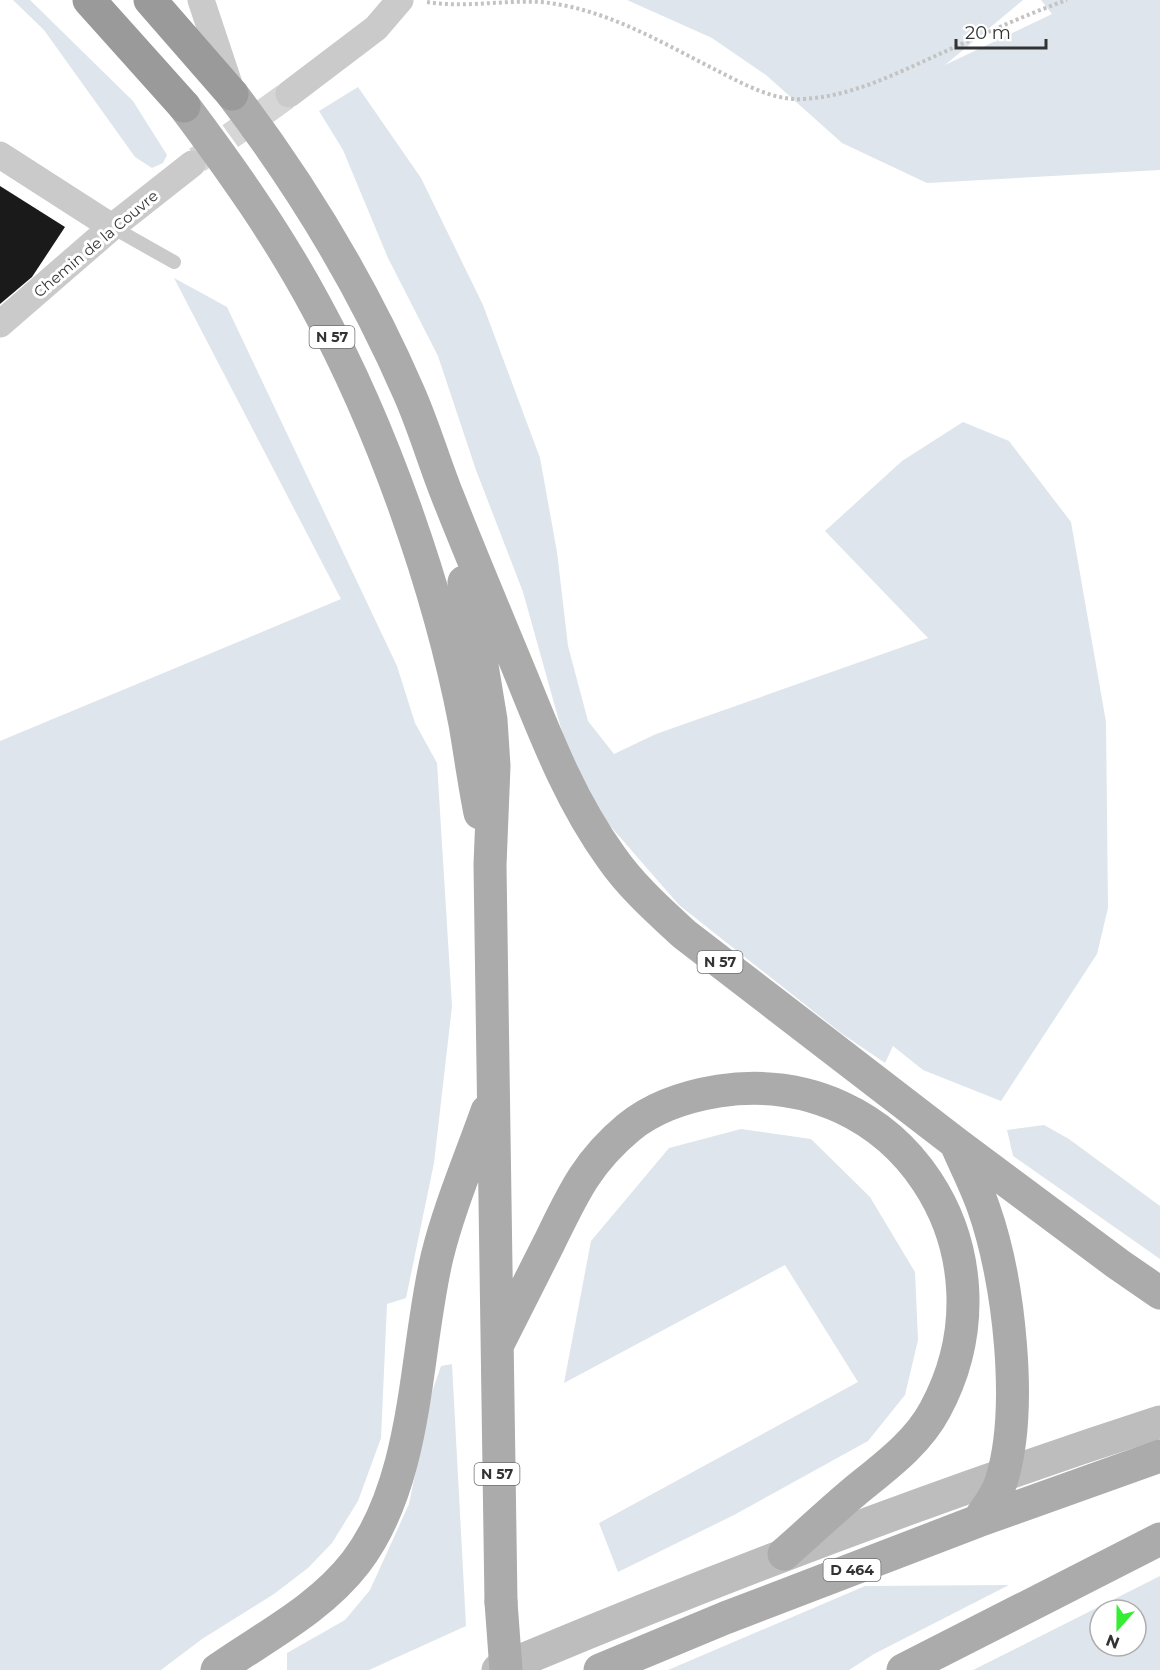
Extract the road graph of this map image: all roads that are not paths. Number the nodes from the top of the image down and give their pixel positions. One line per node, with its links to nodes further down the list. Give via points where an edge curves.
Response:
1 (89, 0): 7 (highway, N 57)
2 (150, 0): 5 (highway, N 57)
3 (201, 0): 5 (street)
4 (400, 0): 6 (street, via 369,35)
5 (232, 94): 13 (main road, N 57, via 293,180 356,285 409,392)
6 (289, 94)
7 (184, 106): 14 (main road, N 57, via 257,207 316,305 386,462 446,647 465,723)
8 (0, 155): 10 (street)
9 (192, 164): 10 (street, Chemin de la Couvre)
10 (112, 227): 11 (lane); 12 (street, Chemin de la Couvre)
11 (174, 262)
12 (0, 324)
13 (447, 495): 14 (main road, N 57, via 491,720 494,766); 16 (main road, N 57, via 546,738 578,805 612,860 684,934)
14 (490, 865): 15 (main road, N 57)
15 (495, 1086): 18 (main road, N 57); 25 (main road, via 437,1256 396,1483 376,1531 356,1562 322,1596)
16 (957, 1144): 17 (main road, N 57); 21 (main road, via 984,1208 1004,1291 1012,1386)
17 (1160, 1293)
18 (497, 1346): 24 (main road, via 572,1193 593,1162 630,1127 665,1106 743,1088 790,1090 846,1108 890,1138 927,1181 948,1220 960,1258 965,1294 959,1347 946,1388 921,1430 886,1466); 27 (main road, N 57, bridge, via 501,1602)
19 (1160, 1422): 21 (main road, D 464)
20 (1160, 1456): 22 (main road, D 464)
21 (1003, 1473): 22 (main road, via 995,1497); 24 (main road, D 464)
22 (978, 1521): 28 (main road, D 464)
23 (1160, 1539): 29 (main road)
24 (784, 1554): 26 (main road, D 464)
25 (217, 1670)
26 (498, 1670)
27 (506, 1670)
28 (600, 1670)
29 (903, 1670)

